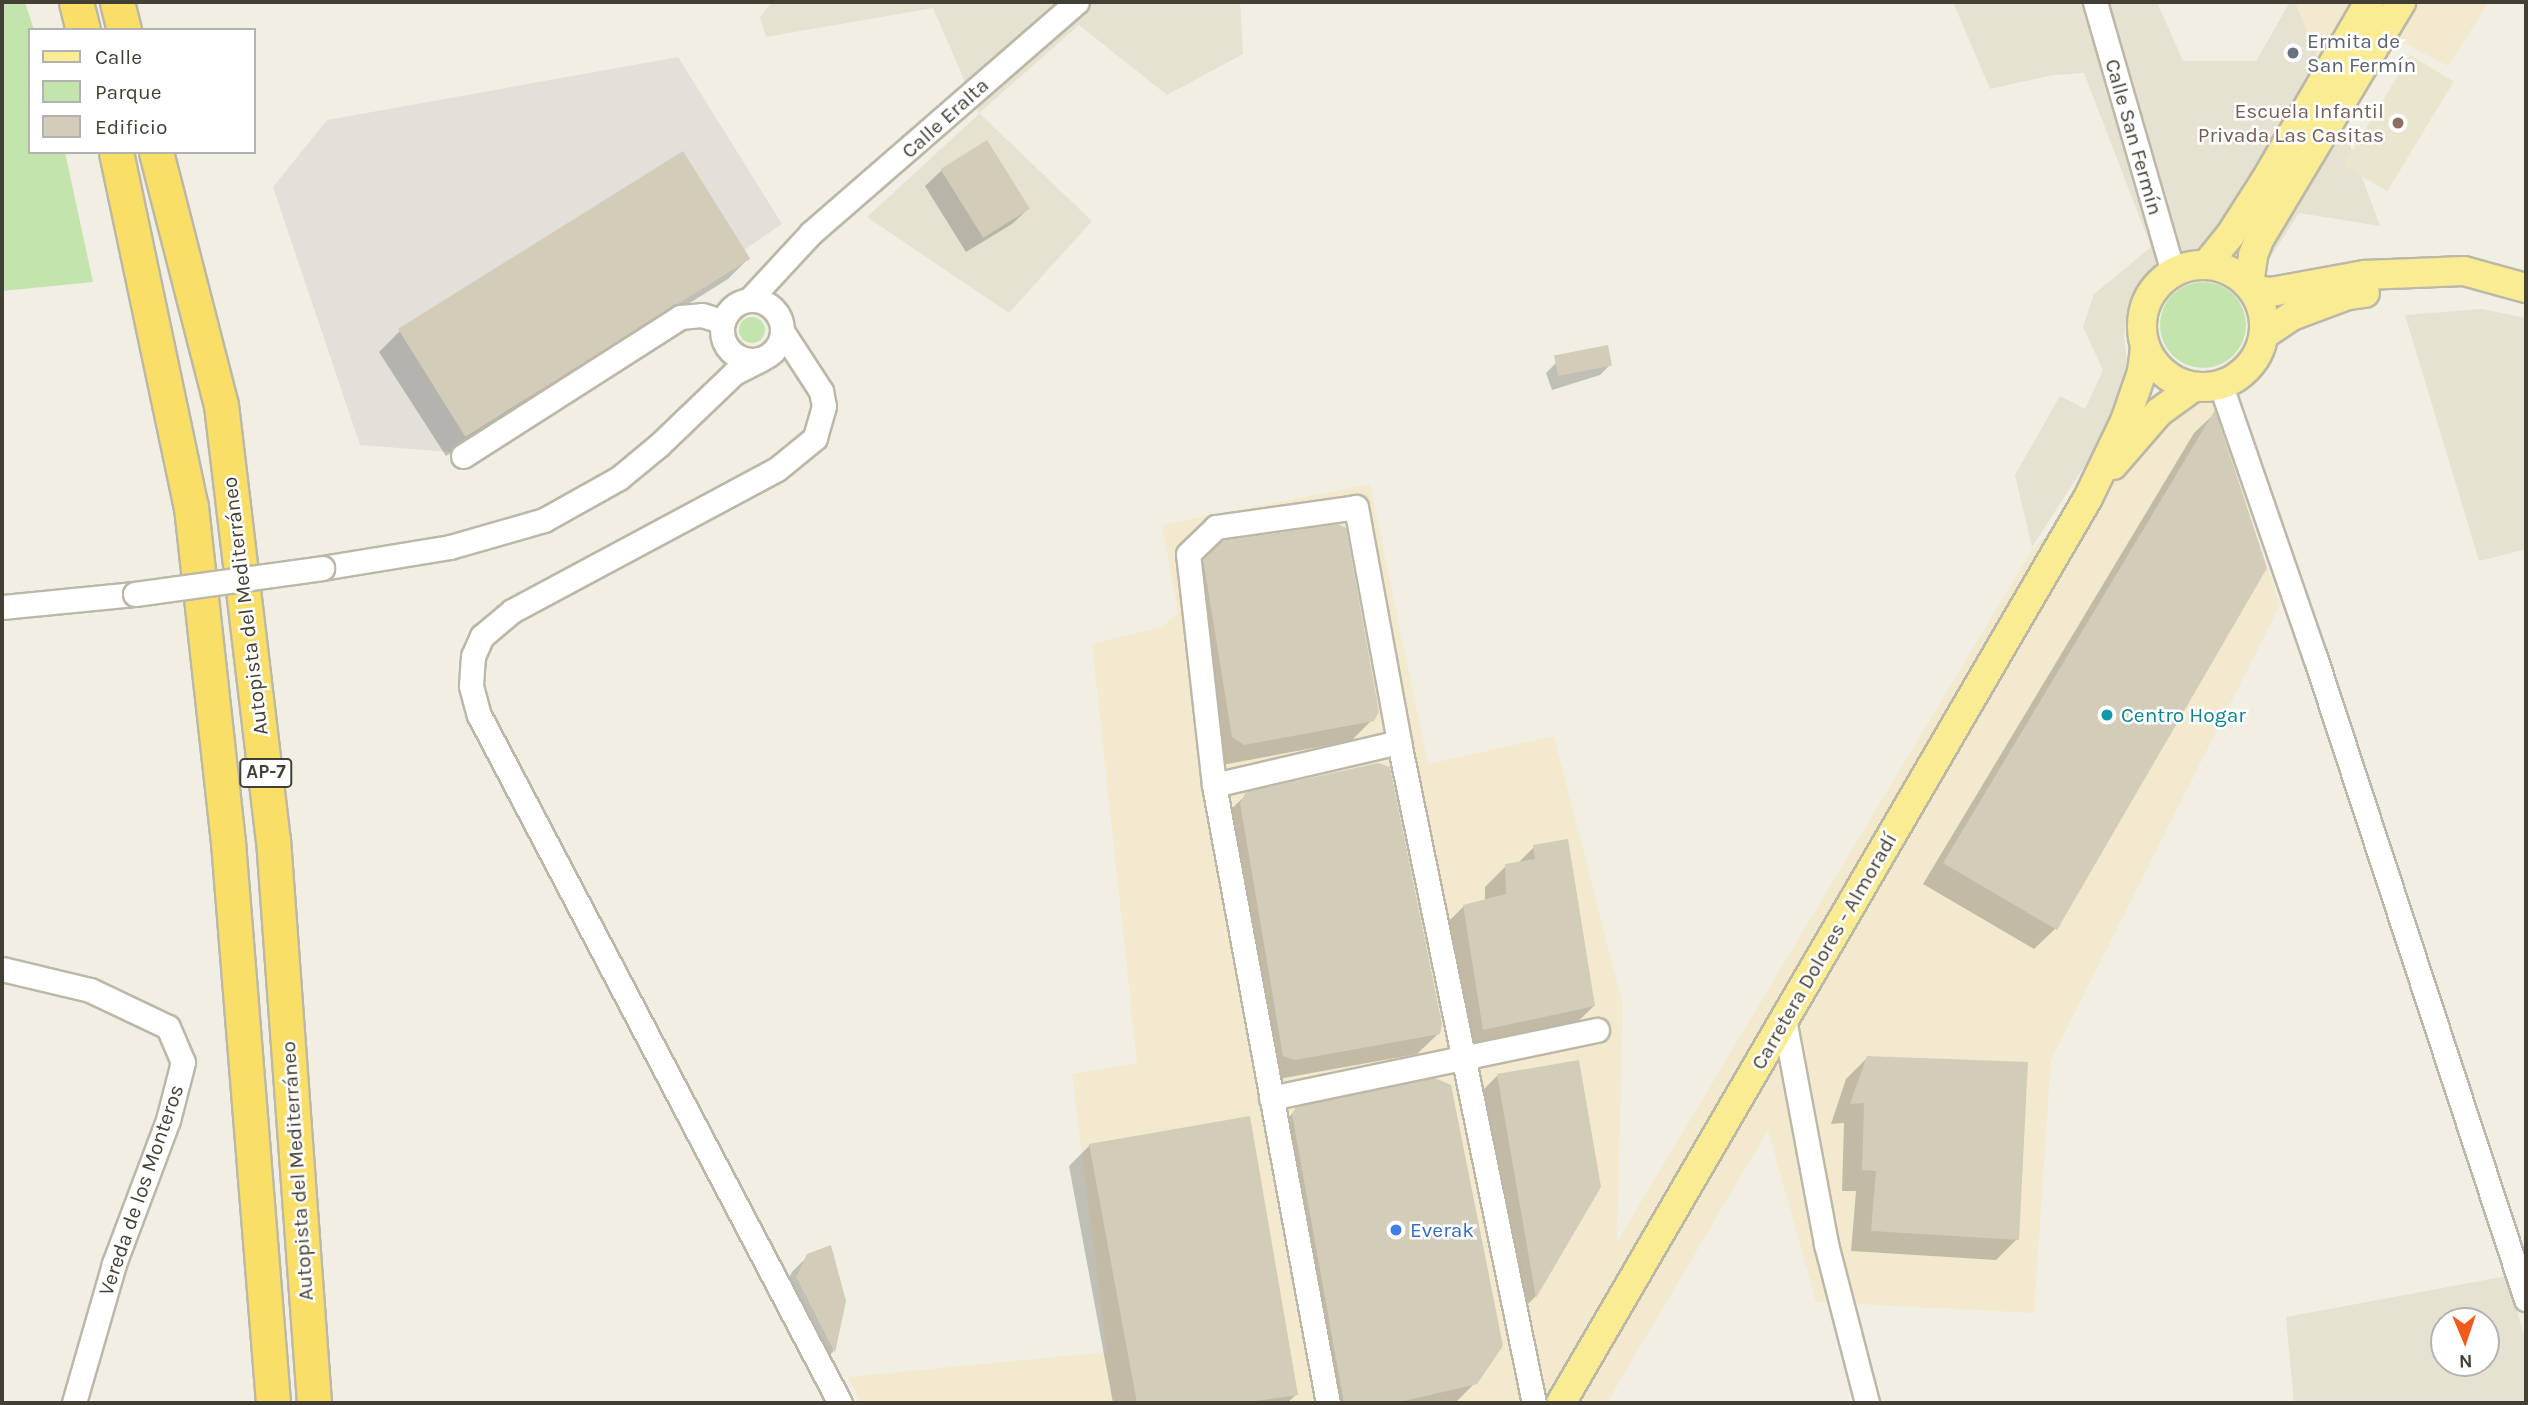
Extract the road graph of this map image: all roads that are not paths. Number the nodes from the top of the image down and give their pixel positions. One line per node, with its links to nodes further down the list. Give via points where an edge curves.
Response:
1 (76, 2): 7 (highway)
2 (117, 2): 8 (highway)
3 (1077, 2): 11 (street, Calle Eralta)
4 (2095, 2): 13 (street, Calle San Fermín)
5 (2369, 2): 12 (main road, via 2265,181)
6 (2401, 2): 14 (main road, via 2260,239 2253,255)
7 (82, 28)
8 (124, 28)
9 (116, 154): 37 (highway, Autopista del Mediterráneo / AP-7, via 191,507 227,829)
10 (157, 154): 41 (highway, Autopista del Mediterráneo / AP-7, via 221,405 273,839)
11 (811, 233): 16 (street, Calle Eralta); 17 (street, via 781,289)
12 (2206, 265): 13 (main road); 14 (main road, via 2219,267)
13 (2173, 272): 20 (main road, via 2157,286 2142,314)
14 (2251, 288): 15 (main road, via 2271,292 2365,275 2464,271); 19 (main road, via 2263,311)
15 (2526, 290): 19 (main road, via 2458,287 2348,295 2292,316)
16 (748, 300): 17 (street, via 765,303 778,314); 18 (street, via 732,307)
17 (782, 326): 21 (street, via 778,346); 22 (street)
18 (724, 332): 21 (street, via 729,349 743,359); 25 (street, via 720,361); 26 (street, via 702,315 680,317)
19 (2265, 334): 23 (main road, via 2257,358 2240,377)
20 (2145, 347): 24 (main road, via 2163,374); 27 (main road, via 2142,372 2125,421)
21 (764, 357): 22 (street, via 785,361); 25 (street, via 734,373)
22 (814, 377): 42 (street, via 824,406 821,422 815,438 799,454 512,611 482,636 473,656 471,686 479,715)
23 (2221, 386): 24 (main road); 36 (street)
24 (2192, 388): 27 (main road, via 2159,412)
25 (694, 412): 28 (street, bridge, via 619,478 544,520 450,547 135,594)
26 (463, 457)
27 (2088, 498): 32 (main road, Carretera Dolores - Almoradí)
28 (2, 607)
29 (1399, 742): 30 (street); 30 (street, via 1356,507 1216,527 1188,554); 34 (street)
30 (1214, 785): 35 (street)
31 (2, 969): 38 (street, Vereda de los Monteros, via 90,990 168,1027 183,1062 169,1120 114,1264)
32 (1784, 1019): 45 (main road, Carretera Dolores - Almoradí); 46 (street, via 1826,1244)
33 (1597, 1030): 34 (street)
34 (1466, 1058): 35 (street); 44 (street)
35 (1272, 1098): 43 (street)
36 (2526, 1299)
37 (265, 1320): 39 (highway); 40 (highway, Autopista del Mediterráneo / AP-7)
38 (74, 1403)
39 (257, 1403)
40 (273, 1403)
41 (314, 1403)
42 (840, 1403)
43 (1328, 1403)
44 (1534, 1403)
45 (1561, 1403)
46 (1867, 1403)

